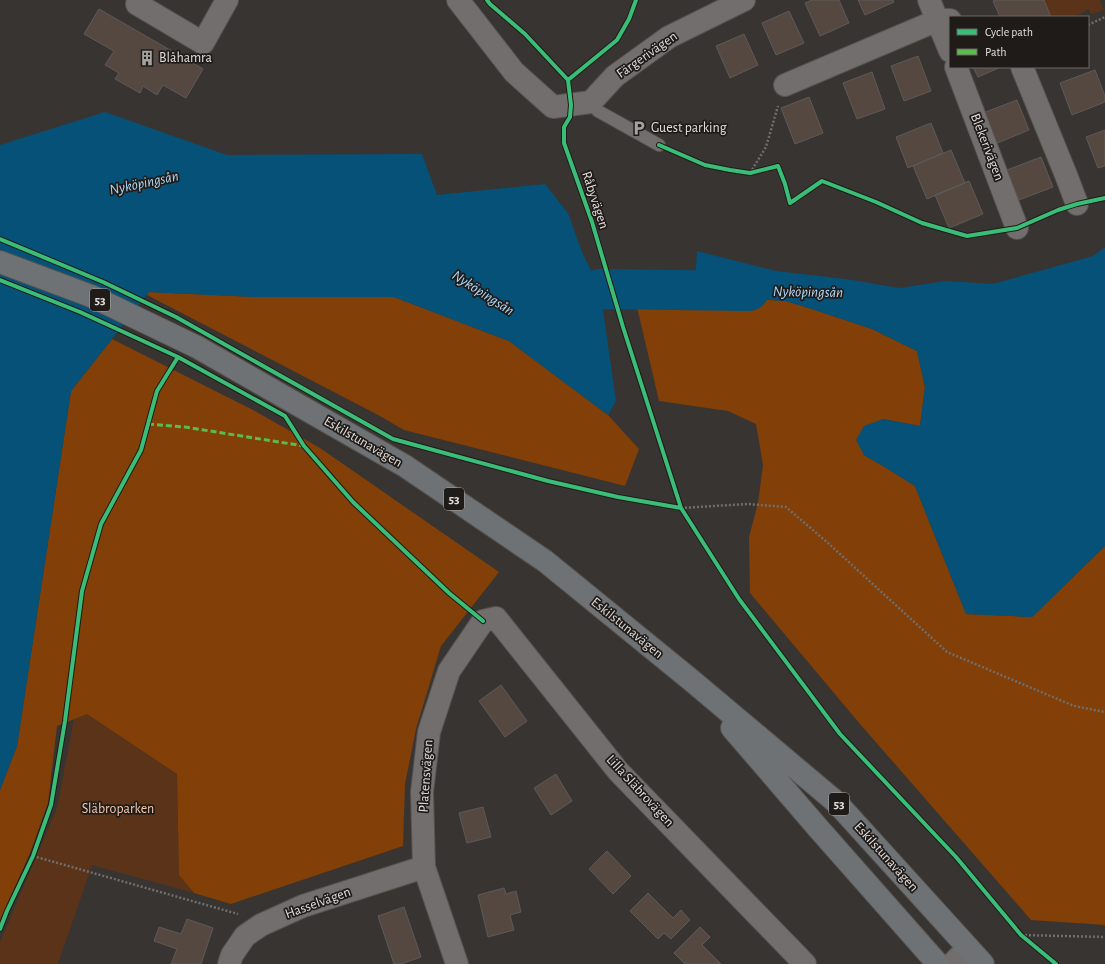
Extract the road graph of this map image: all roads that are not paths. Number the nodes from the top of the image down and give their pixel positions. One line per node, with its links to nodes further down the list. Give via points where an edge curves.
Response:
1 (139, 0): 2 (street, via 137,4 203,43)
2 (227, 0)
3 (458, 0): 11 (street, via 514,72 553,107)
4 (744, 0): 11 (street, Färgerivägen, via 669,37 615,76)
5 (929, 0): 6 (street)
6 (944, 20): 7 (street); 10 (street)
7 (949, 46)
8 (956, 68): 14 (street, Blekerivägen)
9 (1022, 68): 13 (street)
10 (785, 85)
11 (591, 102): 12 (lane, via 598,111)
12 (659, 145)
13 (1077, 204)
14 (1017, 228)
15 (0, 262): 17 (main road, Eskilstunavägen / 53, via 91,296 197,347 405,466 545,561)
16 (483, 621): 18 (street, Platensvägen, via 450,671 428,732 422,792); 22 (street, Lilla Släbrovägen, via 496,618 618,771)
17 (691, 680): 19 (main road, Eskilstunavägen / 53, via 836,802); 23 (main road, Eskilstunavägen / 53)
18 (424, 867): 20 (street, Hasselvägen, via 303,906 261,925 245,936); 21 (street, Platensvägen)
19 (968, 948): 24 (street); 25 (main road, Eskilstunavägen / 53)
20 (228, 964)
21 (457, 964)
22 (805, 964)
23 (938, 964)
24 (952, 964)
25 (983, 964)

